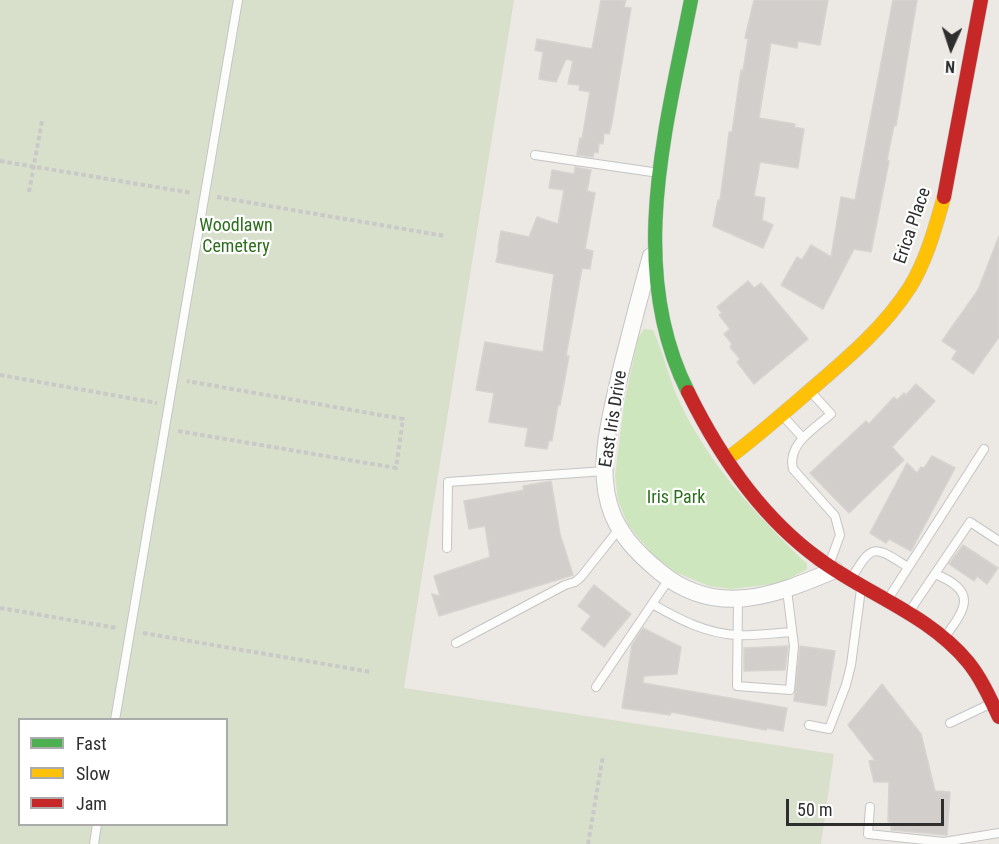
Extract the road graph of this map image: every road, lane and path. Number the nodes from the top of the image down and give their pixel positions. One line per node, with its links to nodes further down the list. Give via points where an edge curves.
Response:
1 (238, 0): 10 (lane)
2 (691, 0): 8 (street, East Iris Drive)
3 (981, 0): 15 (street, Erica Place, via 945,193 920,268 879,327)
4 (42, 121): 7 (path)
5 (535, 155): 8 (lane)
6 (0, 160): 7 (path)
7 (34, 166): 9 (path); 10 (path)
8 (660, 174): 12 (street, East Iris Drive)
9 (29, 192)
10 (205, 195): 11 (path); 14 (lane)
11 (446, 236)
12 (654, 244): 21 (street, East Iris Drive, via 661,316 670,347 693,404); 22 (street, East Iris Drive, via 611,415)
13 (0, 375): 16 (path)
14 (174, 379): 16 (lane); 18 (path, via 403,418 396,468)
15 (810, 391): 17 (street, Erica Place); 19 (lane, via 831,414)
16 (169, 405): 18 (lane)
17 (782, 415): 19 (lane); 21 (street, Erica Place)
18 (165, 429): 37 (lane)
19 (803, 438): 26 (lane, via 793,453 793,469 838,523 839,541)
20 (984, 449): 27 (lane)
21 (727, 459): 26 (street, East Iris Drive, via 773,518)
22 (605, 471): 23 (street, East Iris Drive, via 609,504); 25 (lane, via 448,482)
23 (620, 529): 29 (street, East Iris Drive, via 633,547); 41 (lane, via 575,582)
24 (999, 541): 28 (lane, via 970,522)
25 (447, 548)
26 (832, 567): 30 (street, East Iris Drive); 31 (street, East Iris Drive)
27 (908, 567): 30 (lane, via 876,550 863,558); 33 (lane)
28 (935, 574): 36 (lane); 40 (lane, via 957,585 964,599 962,615)
29 (669, 579): 32 (street, East Iris Drive, via 698,593); 34 (lane)
30 (857, 582): 33 (street, East Iris Drive); 48 (lane, via 846,685 829,729)
31 (787, 590): 32 (street, East Iris Drive); 38 (lane)
32 (738, 599): 39 (lane)
33 (887, 600): 36 (street, East Iris Drive)
34 (652, 604): 39 (lane, via 694,626); 43 (lane)
35 (0, 608): 37 (path)
36 (909, 612): 40 (street, East Iris Drive)
37 (130, 631): 42 (path); 46 (lane)
38 (792, 632): 39 (lane); 39 (lane, via 790,690 736,686)
39 (737, 635)
40 (945, 637): 44 (street, East Iris Drive, via 969,662)
41 (456, 643)
42 (371, 672)
43 (596, 687)
44 (993, 703): 45 (street, East Iris Drive); 47 (lane)
45 (999, 717)
46 (115, 718)
47 (950, 723)
48 (809, 725)
49 (603, 755): 54 (path)
50 (870, 807): 52 (lane, via 868,834 944,842)
51 (98, 826): 53 (lane)
52 (999, 833)
53 (94, 844)
54 (588, 844)

